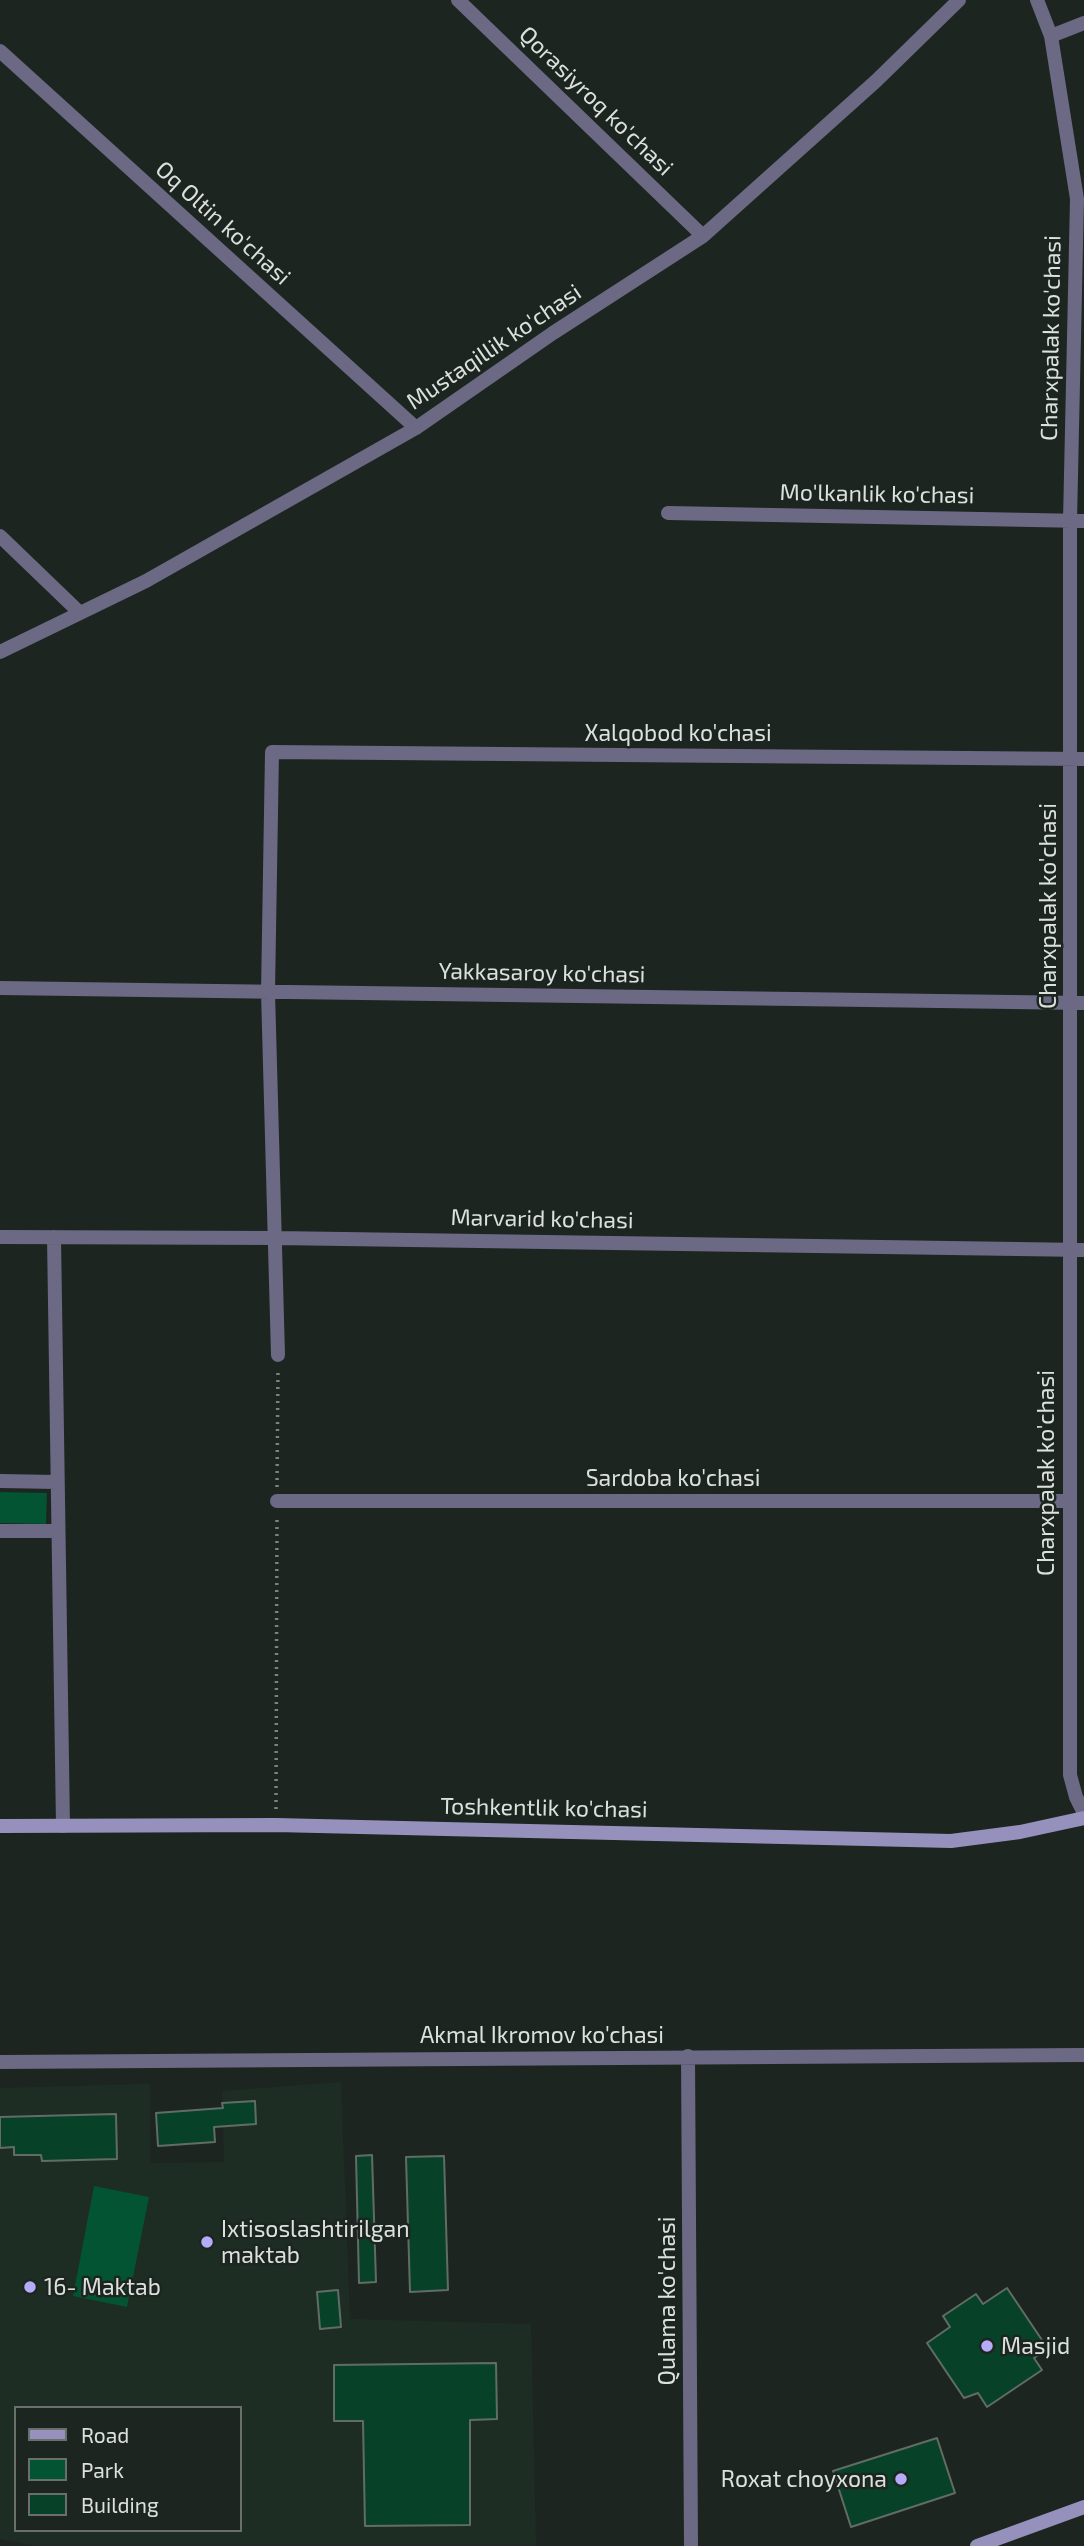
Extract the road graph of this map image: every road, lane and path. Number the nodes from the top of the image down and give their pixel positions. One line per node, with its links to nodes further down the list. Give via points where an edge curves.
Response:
1 (458, 0): 8 (street, Qorasiyroq ko'chasi)
2 (959, 0): 8 (street, Mustaqillik ko'chasi)
3 (1037, 0): 5 (street, Charxpalak ko'chasi)
4 (1084, 23): 5 (street)
5 (1051, 36): 7 (street, Charxpalak ko'chasi)
6 (0, 51): 9 (street, Oq Oltin ko'chasi)
7 (1081, 199): 11 (street, Charxpalak ko'chasi)
8 (703, 236): 9 (street, Mustaqillik ko'chasi)
9 (416, 428): 13 (street, Mustaqillik ko'chasi, via 146,581)
10 (668, 513): 11 (street, Mo'lkanlik ko'chasi)
11 (1077, 521): 15 (street, Charxpalak ko'chasi)
12 (0, 536): 13 (street)
13 (79, 612): 14 (street, Mustaqillik ko'chasi)
14 (0, 652)
15 (1077, 759): 17 (street, Xalqobod ko'chasi, via 272,752); 18 (street, Charxpalak ko'chasi)
16 (0, 988): 17 (street, Yakkasaroy ko'chasi)
17 (268, 992): 18 (street, Yakkasaroy ko'chasi); 21 (street)
18 (1078, 1003): 22 (street, Charxpalak ko'chasi)
19 (0, 1237): 20 (street, Marvarid ko'chasi)
20 (54, 1237): 21 (street, Marvarid ko'chasi); 26 (street)
21 (276, 1238): 22 (street, Marvarid ko'chasi); 24 (street)
22 (1068, 1250): 23 (street, Marvarid ko'chasi); 28 (street, Charxpalak ko'chasi)
23 (1084, 1250)
24 (278, 1355): 27 (path)
25 (0, 1481): 26 (street)
26 (57, 1482): 30 (street)
27 (277, 1501): 28 (street, Sardoba ko'chasi); 32 (path)
28 (1069, 1501): 31 (street, Charxpalak ko'chasi, via 1070,1775)
29 (0, 1531): 30 (street)
30 (58, 1531): 34 (street)
31 (1084, 1816): 32 (main road, Toshkentlik ko'chasi, via 1020,1832 951,1840)
32 (276, 1825): 34 (main road, Toshkentlik ko'chasi)
33 (0, 1826): 34 (main road, Toshkentlik ko'chasi)
34 (62, 1826)
35 (688, 2056): 36 (street, Akmal Ikromov ko'chasi); 37 (street, Akmal Ikromov ko'chasi); 39 (street, Qulama ko'chasi)
36 (1084, 2056)
37 (0, 2062)
38 (1084, 2507): 40 (main road)
39 (691, 2546)
40 (977, 2546)

